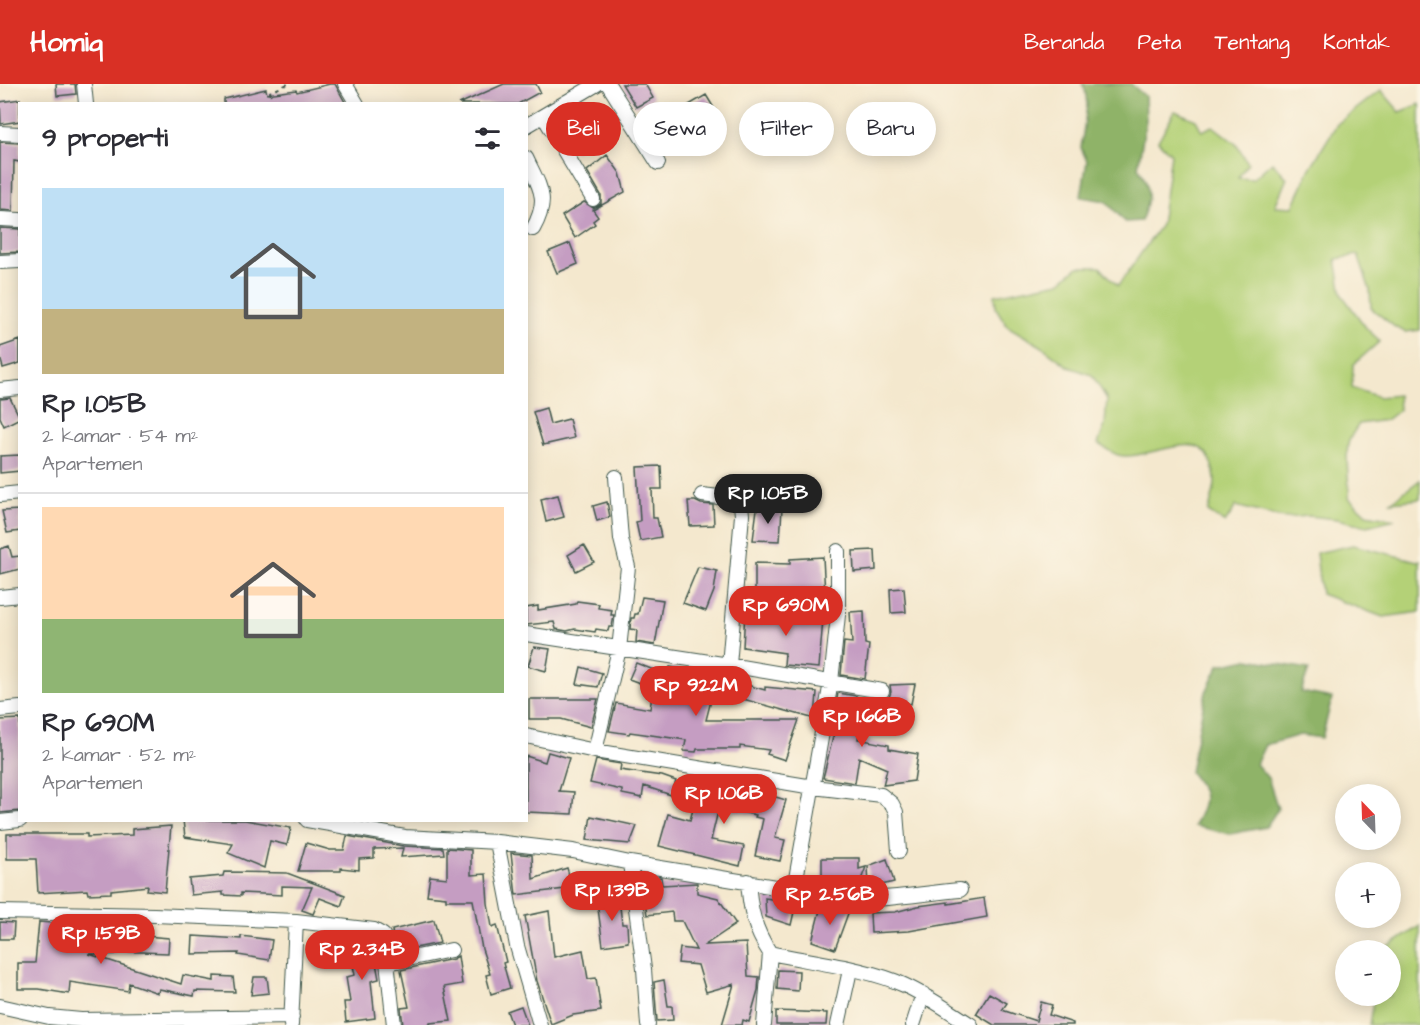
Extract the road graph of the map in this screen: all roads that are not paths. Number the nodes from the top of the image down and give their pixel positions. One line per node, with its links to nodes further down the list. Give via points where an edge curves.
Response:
1 (84, 84): 5 (street)
2 (345, 84): 6 (street)
3 (597, 84): 7 (street)
4 (608, 84): 12 (street)
5 (86, 102)
6 (356, 102)
7 (544, 117): 8 (street); 13 (street)
8 (528, 125)
9 (0, 133): 10 (street)
10 (18, 134)
11 (528, 163): 16 (street, via 543,197)
12 (658, 163)
13 (593, 198)
14 (0, 219): 15 (street)
15 (18, 220)
16 (533, 229)
17 (18, 261): 18 (street)
18 (0, 262)
19 (18, 388): 20 (street)
20 (0, 390)
21 (616, 477): 29 (street, via 619,531 628,567)
22 (18, 493): 23 (street)
23 (0, 495)
24 (702, 495): 30 (street, via 736,499 741,504)
25 (838, 551): 31 (street, via 838,615)
26 (18, 595): 27 (street)
27 (0, 597)
28 (528, 634): 29 (street)
29 (619, 649): 30 (street); 36 (street)
30 (729, 665): 31 (street)
31 (831, 682): 32 (street); 37 (street)
32 (882, 691)
33 (18, 708): 34 (street)
34 (0, 710)
35 (528, 736): 36 (street)
36 (595, 751): 37 (street)
37 (813, 787): 42 (street, via 869,792 887,799 896,812); 45 (street)
38 (18, 820): 39 (street)
39 (0, 822)
40 (319, 822): 41 (street, via 405,837)
41 (497, 842): 43 (street); 57 (street, via 517,946)
42 (899, 851)
43 (630, 863): 44 (street); 58 (street)
44 (748, 881): 45 (street); 50 (street, via 757,932)
45 (794, 890): 46 (street, via 836,899)
46 (960, 890)
47 (0, 912): 48 (street)
48 (296, 921): 51 (street, via 383,934); 56 (street)
49 (451, 950): 51 (street)
50 (770, 953): 52 (street); 59 (street)
51 (388, 963): 55 (street)
52 (850, 969): 53 (street); 60 (street)
53 (923, 994): 61 (street); 62 (street)
54 (0, 1006): 56 (street, via 81,1020)
55 (394, 1019)
56 (292, 1021)
57 (540, 1025)
58 (648, 1025)
59 (764, 1025)
60 (838, 1025)
61 (913, 1025)
62 (971, 1025)

